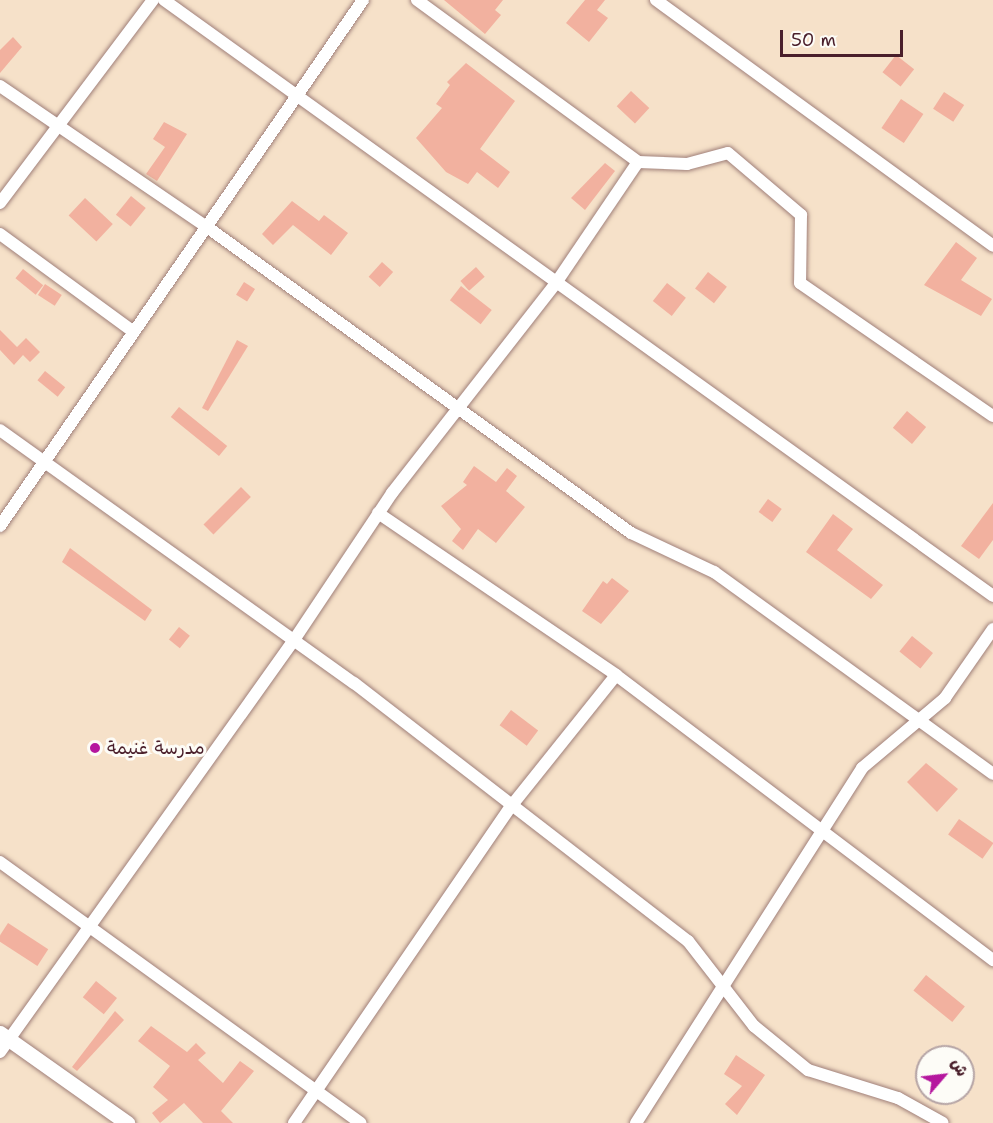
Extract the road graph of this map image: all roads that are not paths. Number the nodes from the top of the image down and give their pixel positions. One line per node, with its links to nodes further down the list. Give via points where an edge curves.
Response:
1 (153, 0): 8 (street)
2 (164, 0): 7 (street)
3 (363, 0): 7 (street)
4 (417, 0): 9 (street)
5 (656, 0): 13 (street)
6 (0, 86): 8 (street)
7 (298, 95): 11 (street); 14 (street)
8 (58, 125): 10 (street); 11 (street)
9 (638, 162): 14 (street); 17 (street, via 687,164 728,153 801,215 800,283)
10 (0, 203)
11 (207, 227): 15 (street); 16 (street)
12 (0, 234): 15 (street)
13 (993, 246)
14 (556, 283): 16 (street); 22 (street)
15 (134, 332): 19 (street)
16 (458, 407): 20 (street); 26 (street, via 631,533 714,572)
17 (993, 416)
18 (0, 430): 19 (street)
19 (44, 462): 21 (street); 24 (street)
20 (378, 513): 24 (street); 25 (street)
21 (0, 526)
22 (993, 596)
23 (993, 629): 26 (street, via 945,698)
24 (294, 640): 28 (street); 31 (street)
25 (616, 675): 28 (street); 29 (street)
26 (918, 720): 27 (street); 29 (street, via 861,768)
27 (993, 774)
28 (513, 805): 33 (street, via 688,941); 35 (street)
29 (820, 832): 32 (street); 33 (street)
30 (0, 862): 31 (street)
31 (91, 925): 34 (street); 35 (street)
32 (993, 960)
33 (722, 984): 39 (street); 40 (street, via 754,1026 808,1070 898,1098)
34 (3, 1042): 36 (street)
35 (316, 1091): 37 (street); 38 (street)
36 (127, 1123)
37 (294, 1123)
38 (360, 1123)
39 (636, 1123)
40 (943, 1123)

